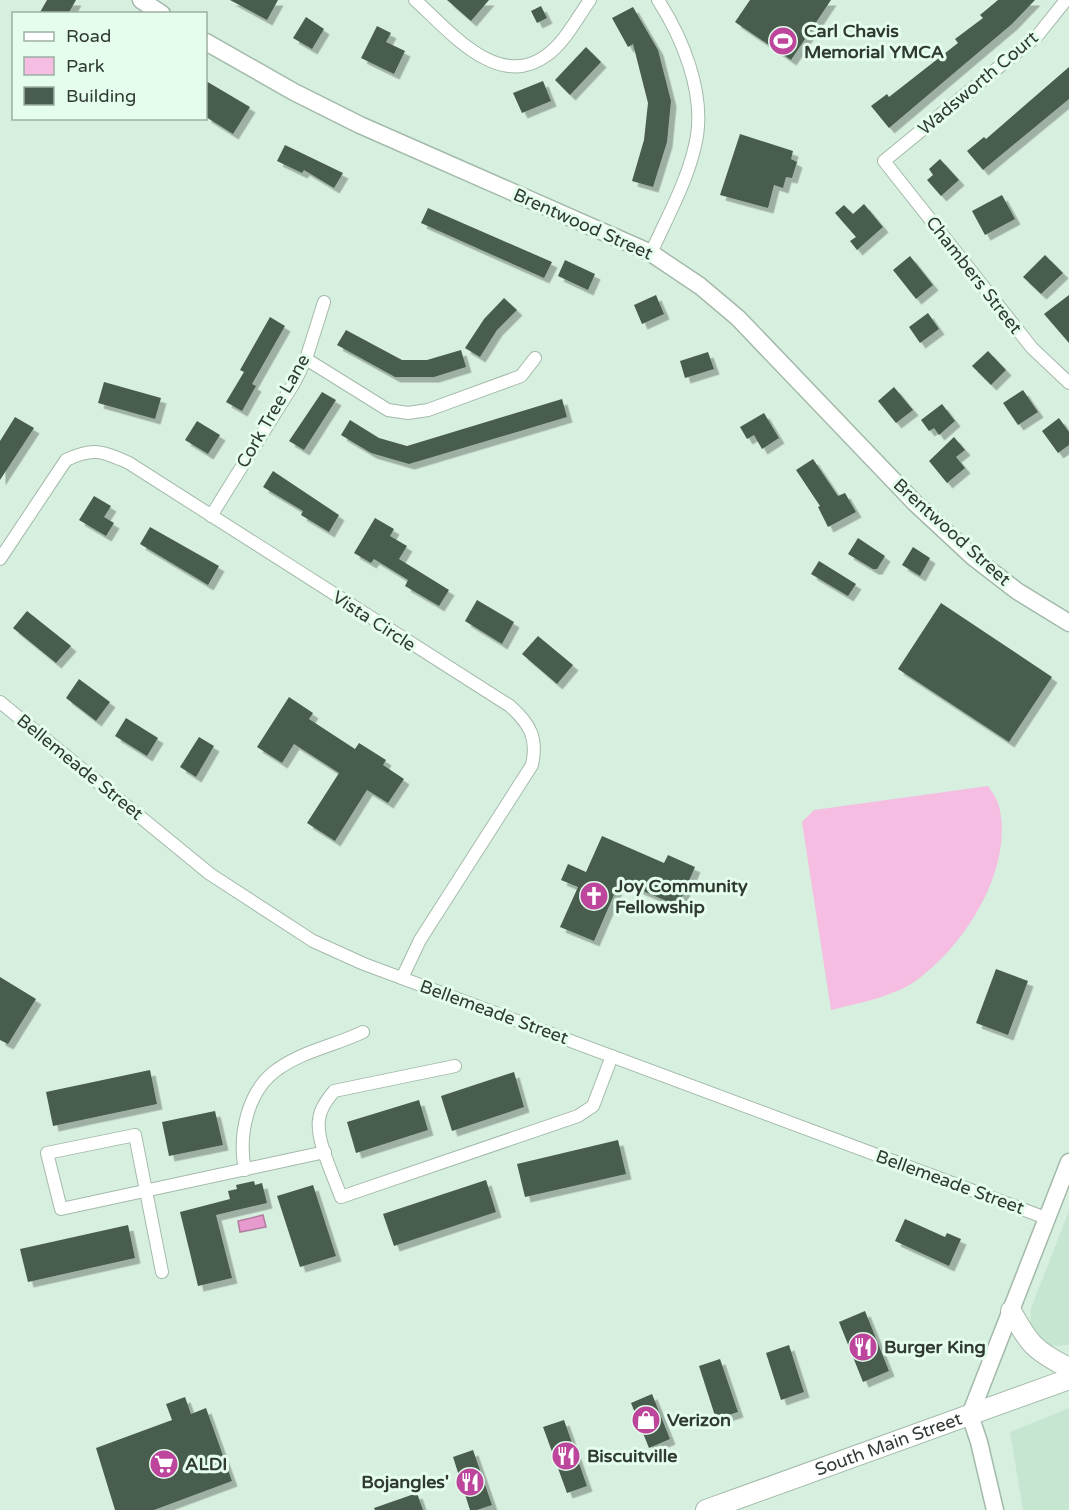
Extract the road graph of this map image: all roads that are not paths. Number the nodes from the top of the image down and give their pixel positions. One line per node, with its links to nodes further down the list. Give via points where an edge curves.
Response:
1 (141, 0): 6 (main road)
2 (415, 0): 3 (street, via 477,54 506,66 522,66 548,54)
3 (590, 0)
4 (658, 0): 9 (street, via 688,61 696,100 697,134 688,170)
5 (1066, 0): 8 (street, Wadsworth Court, via 1038,35)
6 (159, 12)
7 (207, 43): 9 (main road, Brentwood Street, via 360,125)
8 (884, 161): 13 (street, Chambers Street, via 1032,348)
9 (651, 253): 16 (main road, Brentwood Street, via 738,318 915,503 973,556 1017,591)
10 (324, 302): 12 (street, Cork Tree Lane)
11 (535, 358): 12 (street, via 521,375 428,410 408,413 388,410)
12 (306, 359): 14 (street, Cork Tree Lane)
13 (1069, 383)
14 (211, 516): 15 (street, Vista Circle, via 129,463 104,452 84,452 66,460); 18 (street, Vista Circle, via 510,706 532,730 536,748 532,765 420,939)
15 (0, 559)
16 (1069, 623)
17 (0, 702): 18 (street, Bellemeade Street, via 246,899 313,941)
18 (402, 978): 20 (street, Bellemeade Street)
19 (363, 1032): 24 (street, via 305,1055 267,1079 244,1126)
20 (612, 1056): 22 (street, via 593,1106 578,1116 353,1193 341,1197); 26 (street, Bellemeade Street)
21 (455, 1066): 22 (street, via 334,1091 318,1120)
22 (325, 1152): 24 (street)
23 (1069, 1162): 26 (main road)
24 (244, 1170): 25 (street)
25 (146, 1192): 25 (street, via 135,1135 47,1153 61,1209); 27 (street)
26 (1047, 1218): 28 (main road)
27 (162, 1272)
28 (1011, 1311): 29 (main road, via 1028,1342); 31 (main road)
29 (1069, 1368)
30 (1069, 1379): 31 (main road, South Main Street)
31 (970, 1415): 32 (main road, South Main Street); 33 (main road)
32 (706, 1510)
33 (995, 1510)

